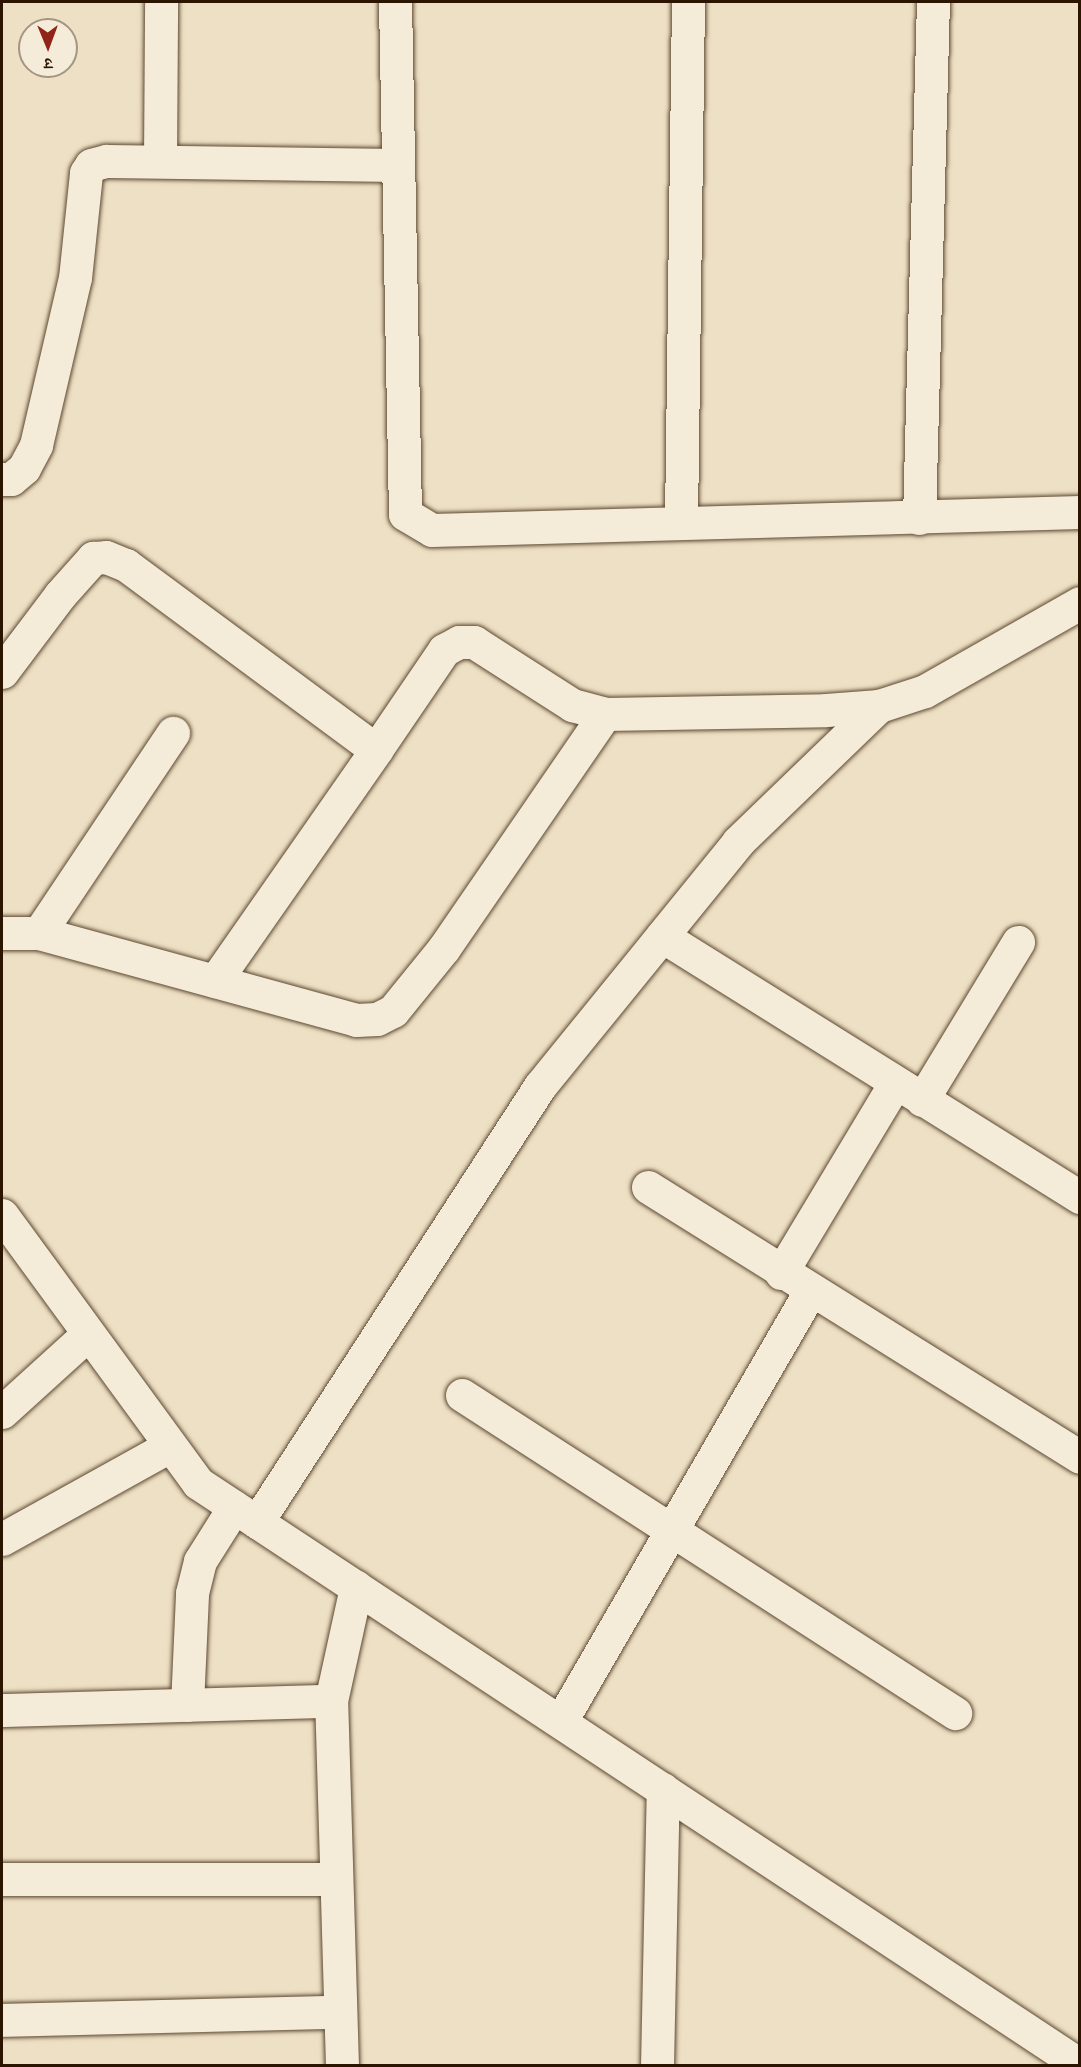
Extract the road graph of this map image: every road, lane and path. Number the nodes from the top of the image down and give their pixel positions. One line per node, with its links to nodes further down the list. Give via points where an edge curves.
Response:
1 (161, 2): 5 (street)
2 (395, 2): 6 (street)
3 (688, 2): 10 (street)
4 (933, 2): 9 (street)
5 (160, 161): 6 (street); 7 (street, via 106,161 91,165 86,173 75,278 36,445 24,468)
6 (398, 165): 10 (street, via 405,514 432,530)
7 (2, 479)
8 (1080, 512): 9 (street)
9 (919, 518): 10 (street)
10 (681, 521)
11 (1080, 603): 13 (street, via 925,691)
12 (2, 672): 16 (street, via 93,558 106,557 126,565)
13 (879, 706): 14 (street); 19 (street, via 738,842)
14 (605, 714): 16 (street, via 572,705 474,642 459,642 444,650); 21 (street, via 444,948 393,1011 377,1019 356,1020)
15 (173, 733): 18 (street)
16 (376, 750): 21 (street)
17 (2, 933): 18 (street)
18 (39, 933): 21 (street)
19 (662, 936): 22 (street); 33 (street, via 540,1086)
20 (1018, 942): 22 (street)
21 (215, 981)
22 (909, 1092): 24 (street); 26 (street)
23 (648, 1187): 26 (street)
24 (1080, 1197)
25 (2, 1215): 28 (street)
26 (781, 1273): 27 (street)
27 (810, 1291): 32 (street); 34 (street)
28 (88, 1334): 30 (street); 31 (street)
29 (462, 1395): 34 (street)
30 (2, 1412)
31 (170, 1446): 33 (street, via 198,1483); 35 (street)
32 (1080, 1457)
33 (245, 1515): 36 (street); 38 (street, via 200,1561 192,1593)
34 (671, 1530): 40 (street); 41 (street)
35 (2, 1539)
36 (356, 1587): 37 (street); 41 (street)
37 (331, 1701): 38 (street); 44 (street)
38 (187, 1705): 39 (street)
39 (2, 1710)
40 (955, 1713)
41 (561, 1721): 42 (street)
42 (663, 1789): 48 (street); 49 (street)
43 (2, 1879): 44 (street)
44 (334, 1880): 45 (street)
45 (340, 2012): 46 (street); 47 (street)
46 (2, 2020)
47 (342, 2066)
48 (657, 2066)
49 (1080, 2066)

